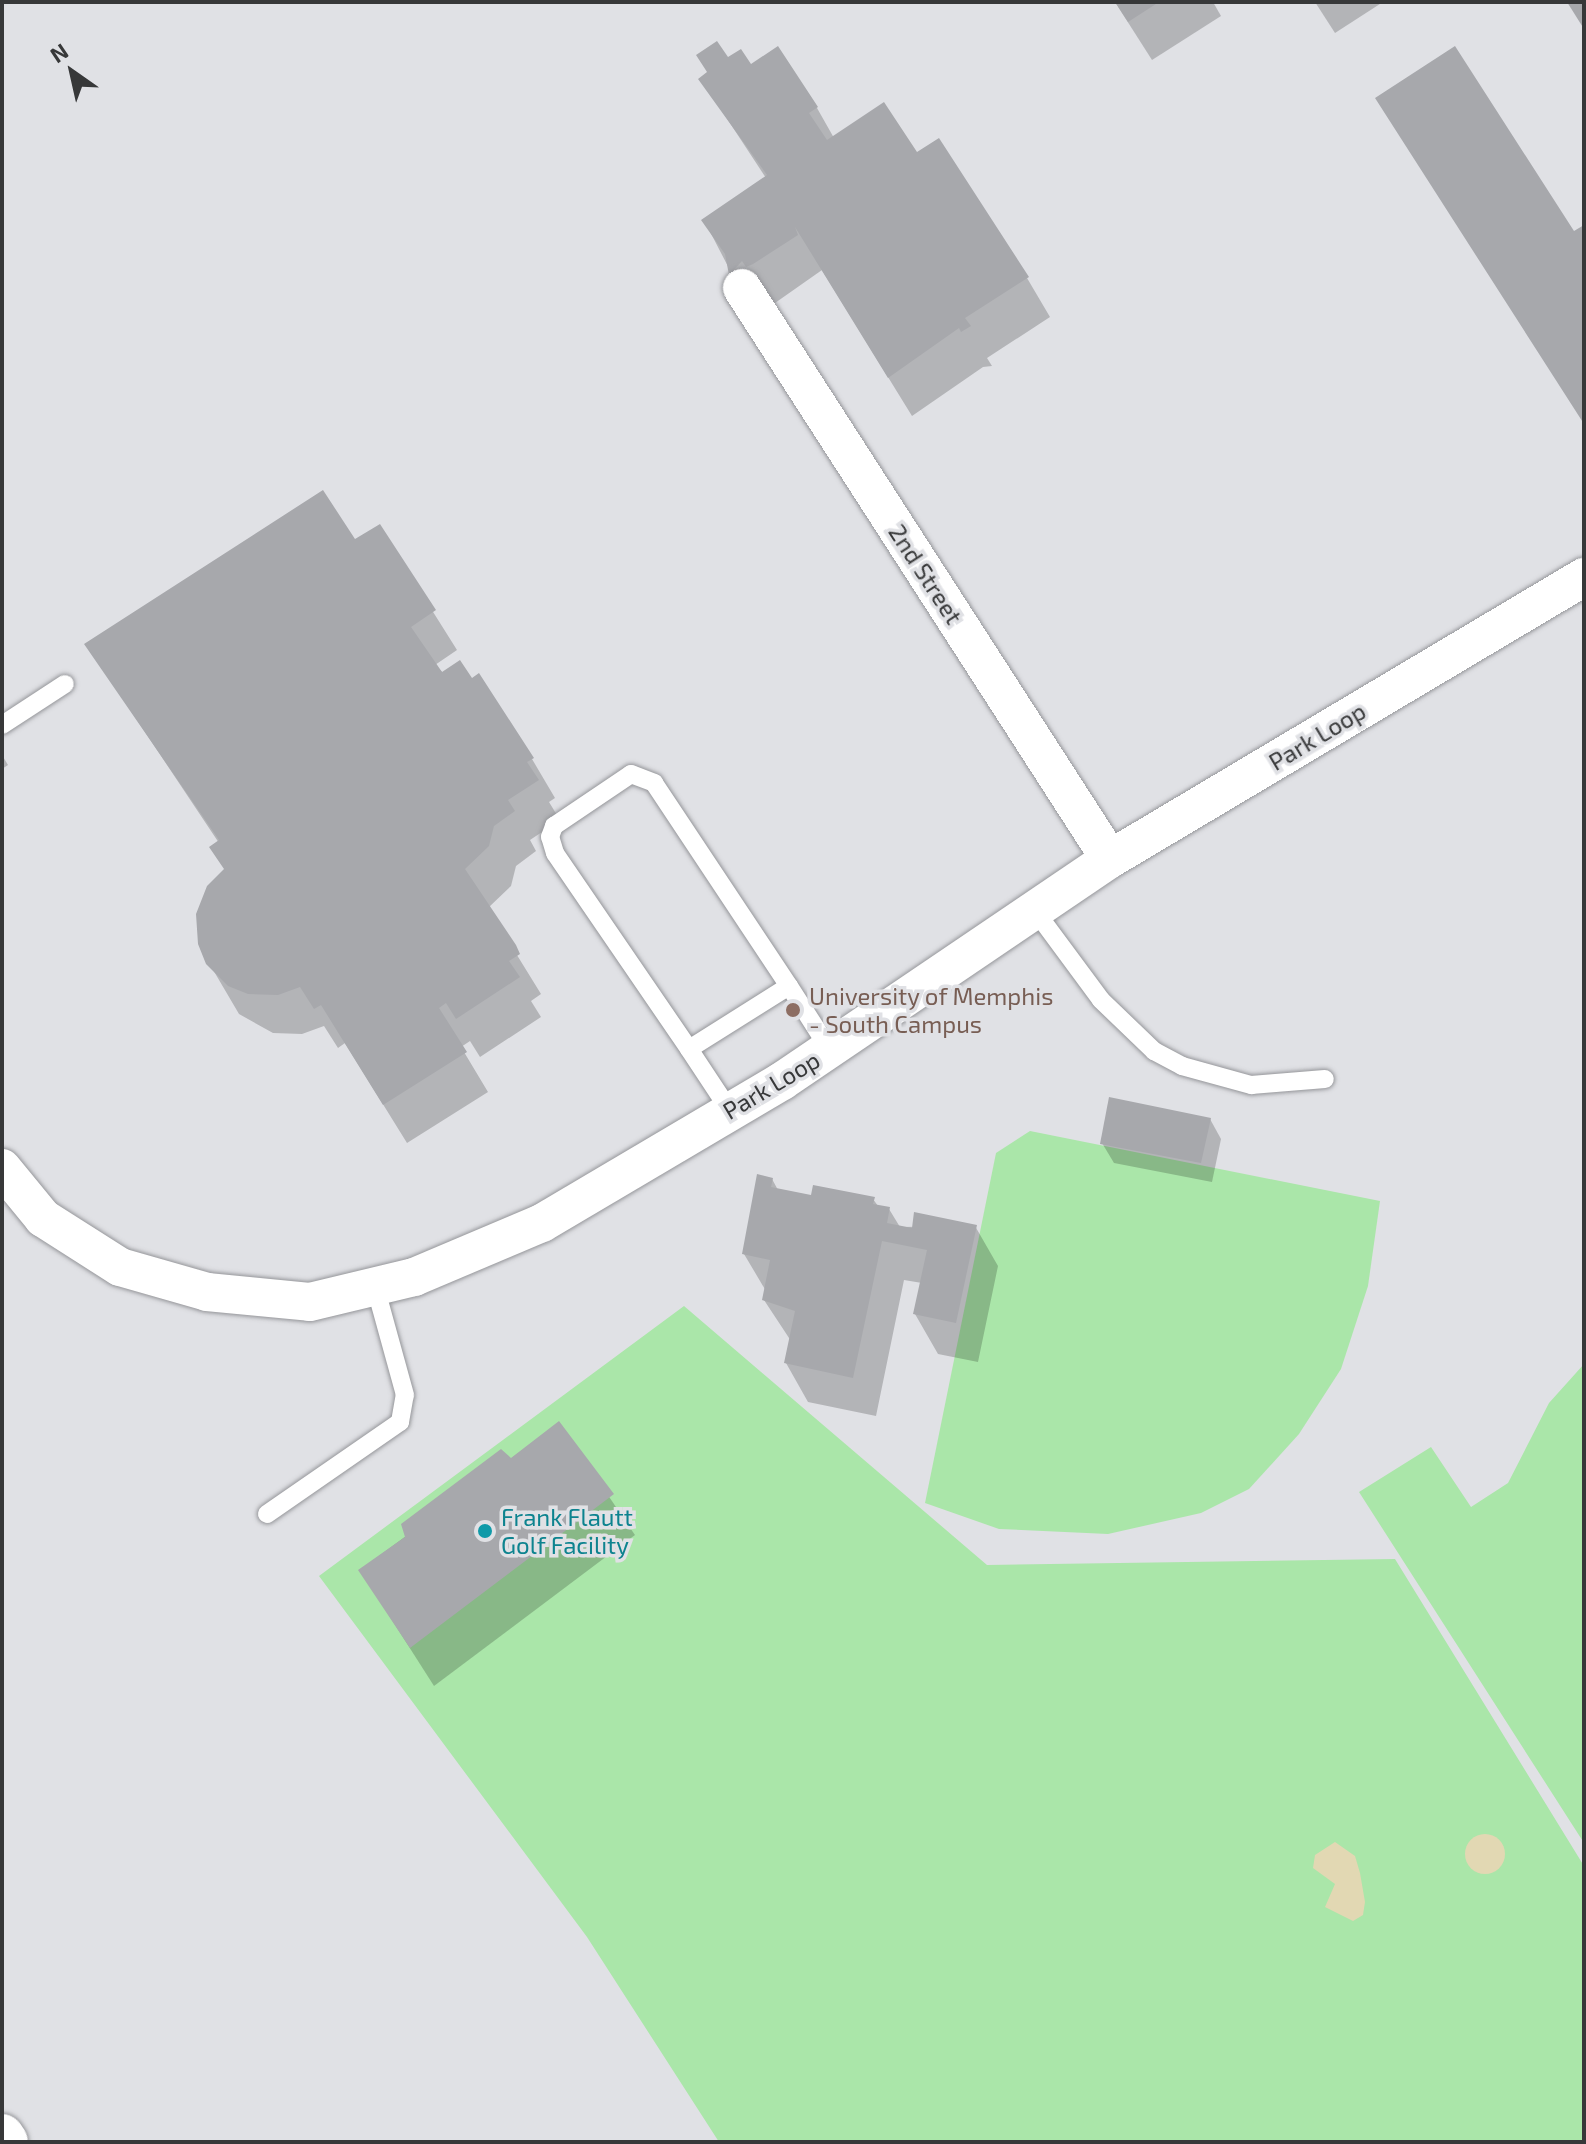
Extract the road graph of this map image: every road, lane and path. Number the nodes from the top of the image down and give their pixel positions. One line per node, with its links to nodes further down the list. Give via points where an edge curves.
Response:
1 (742, 288): 5 (street, 2nd Street)
2 (1584, 577): 5 (street, Park Loop)
3 (65, 684): 4 (lane)
4 (2, 725)
5 (1110, 859): 6 (street, Park Loop)
6 (1036, 912): 9 (street, Park Loop); 10 (lane, via 1101,1000 1154,1051 1182,1066 1251,1085)
7 (789, 986): 8 (lane); 8 (lane, via 654,783 631,774 554,826 550,837 555,853); 9 (lane)
8 (689, 1049): 11 (lane)
9 (830, 1050): 11 (street, Park Loop)
10 (1325, 1079)
11 (730, 1111): 13 (street, Park Loop, via 542,1223 414,1277)
12 (2, 1168): 13 (street, Park Loop, via 43,1218 120,1267 207,1292 310,1302)
13 (375, 1286): 14 (lane, via 405,1395 400,1422)
14 (267, 1514)
15 (2, 2136): 16 (main road)
16 (6, 2142)

